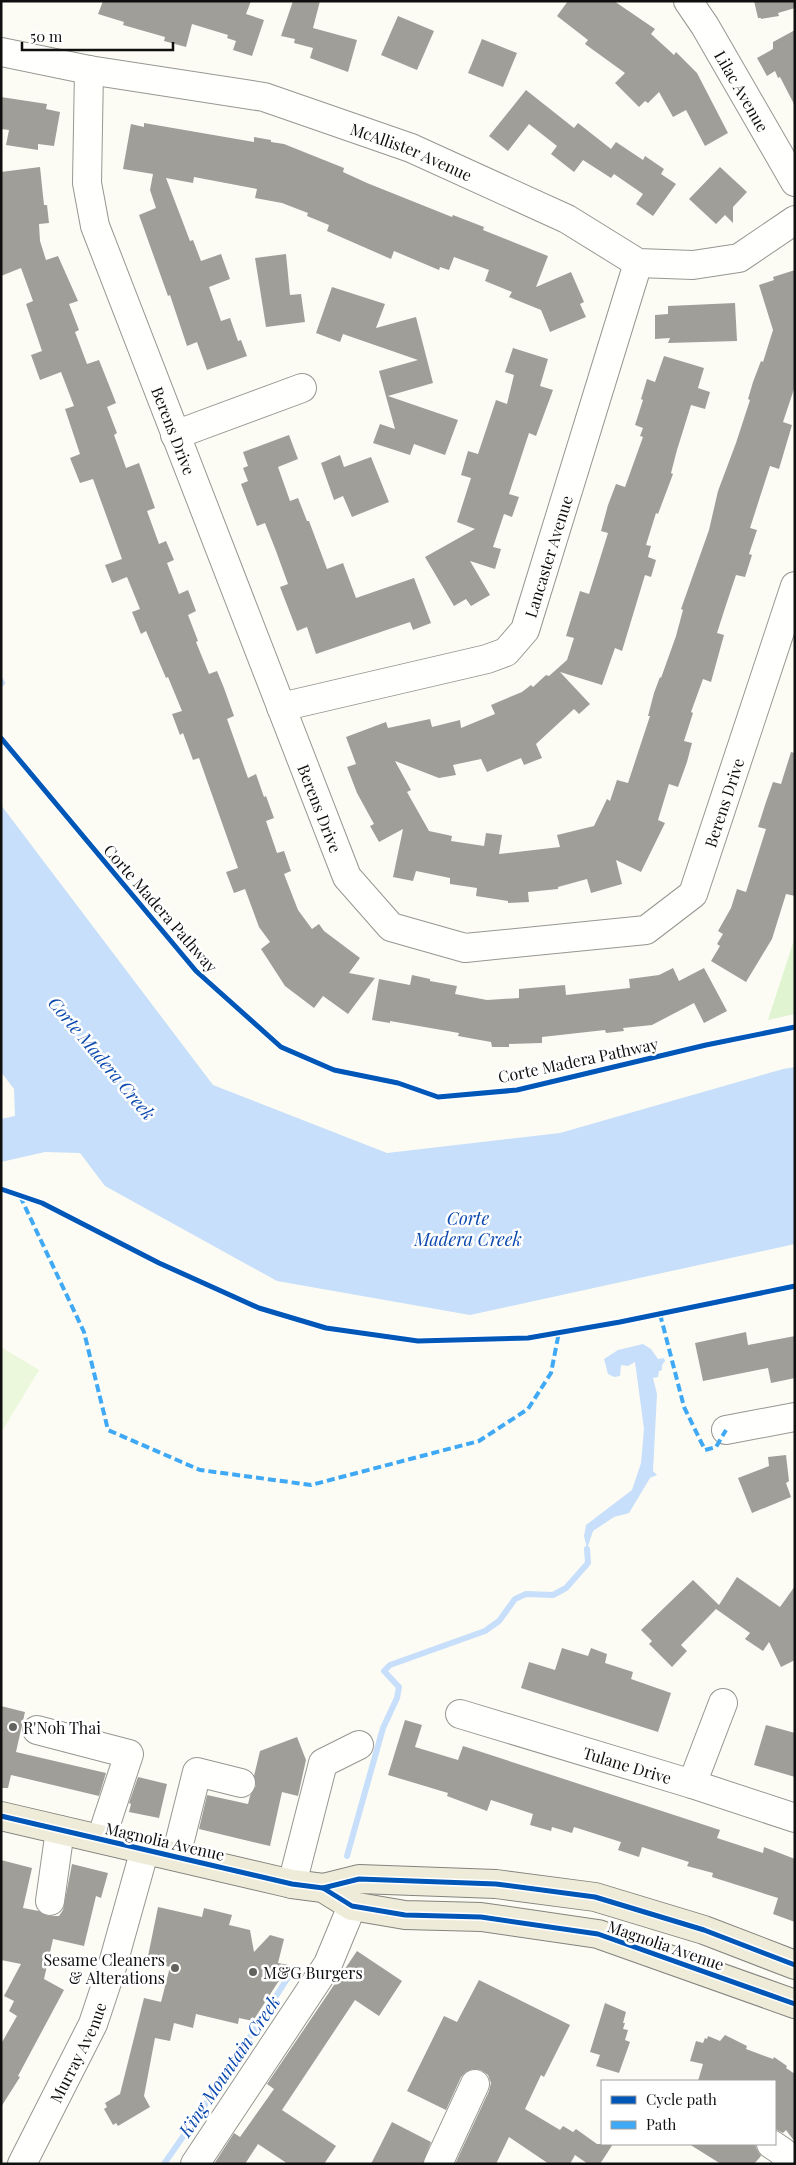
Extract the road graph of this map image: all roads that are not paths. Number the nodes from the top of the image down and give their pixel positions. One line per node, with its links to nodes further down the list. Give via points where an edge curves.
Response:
1 (688, 1): 4 (street, Lilac Avenue)
2 (1, 52): 3 (street, McAllister Avenue)
3 (89, 70): 6 (street, McAllister Avenue, via 264,97 393,142 567,219); 8 (street, Berens Drive, via 87,183 95,226)
4 (795, 182)
5 (795, 220): 6 (street, McAllister Avenue, via 740,258 693,265)
6 (638, 263): 10 (street, Lancaster Avenue, via 525,630 506,652 487,659)
7 (302, 388): 8 (street)
8 (176, 435): 10 (street, Berens Drive)
9 (795, 586): 10 (street, Berens Drive, via 693,894 646,930 465,948 391,927 348,877)
10 (281, 707)
11 (795, 1417): 12 (street)
12 (726, 1430)
13 (723, 1703): 18 (street)
14 (460, 1714): 18 (street, Tulane Drive)
15 (37, 1730): 22 (street, via 129,1754)
16 (359, 1745): 25 (street, via 323,1763)
17 (241, 1784): 24 (street, via 197,1772)
18 (692, 1784): 20 (street, Tulane Drive)
19 (1, 1816): 21 (main road, Magnolia Avenue)
20 (795, 1818)
21 (60, 1830): 22 (main road, Magnolia Avenue); 28 (street)
22 (101, 1839): 23 (main road, Magnolia Avenue)
23 (144, 1849): 24 (main road, Magnolia Avenue); 34 (street, Murray Avenue, via 93,2024)
24 (176, 1856): 25 (main road, Magnolia Avenue)
25 (292, 1884): 27 (main road, Magnolia Avenue)
26 (516, 1887): 27 (main road, Magnolia Avenue, via 359,1879); 29 (main road, via 463,1897 393,1899); 30 (main road, Magnolia Avenue, via 595,1897 704,1930)
27 (323, 1888): 29 (main road, Magnolia Avenue)
28 (50, 1901)
29 (352, 1906): 31 (main road, Magnolia Avenue, via 405,1915 481,1917 598,1934); 35 (street, via 328,1964)
30 (795, 1964)
31 (795, 2004)
32 (475, 2084): 36 (street)
33 (772, 2145): 37 (street, via 783,2152)
34 (22, 2164)
35 (195, 2164)
36 (438, 2164)
37 (788, 2164)

